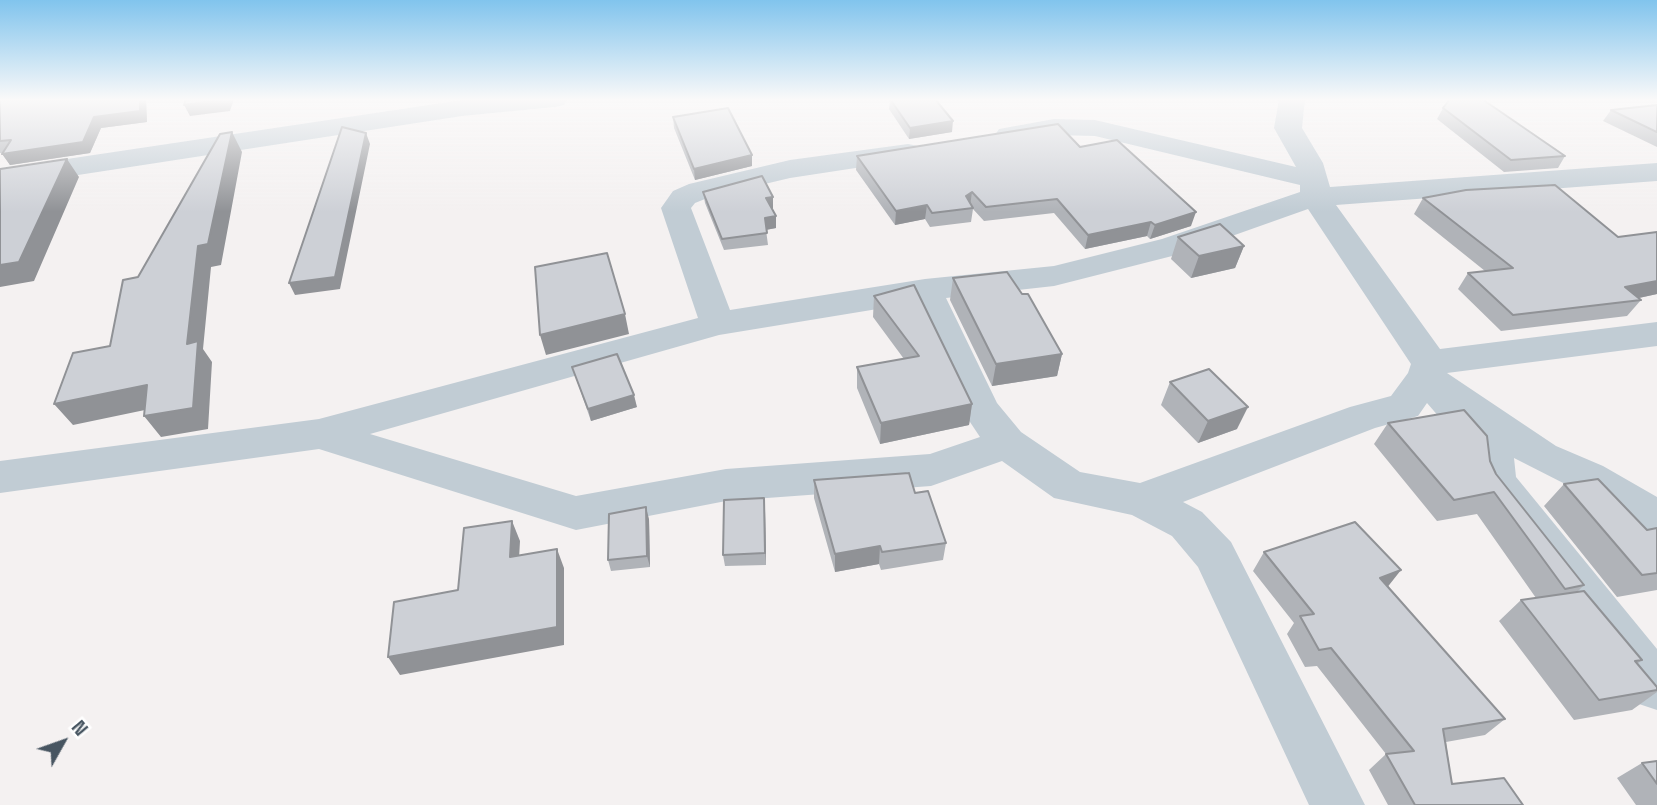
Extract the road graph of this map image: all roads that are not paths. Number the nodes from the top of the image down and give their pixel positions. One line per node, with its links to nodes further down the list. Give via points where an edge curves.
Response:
1 (273, 137): 8 (street)
2 (997, 137): 5 (street)
3 (1126, 137): 9 (street)
4 (1293, 137): 9 (street, via 1309,163)
5 (976, 140)
6 (936, 147): 11 (street, via 790,169 684,197 676,208)
7 (1657, 172): 9 (street)
8 (0, 178)
9 (1315, 188): 10 (street, via 1173,246 1054,276); 13 (street)
10 (925, 290): 11 (street); 15 (street, via 981,410)
11 (718, 324): 14 (street)
12 (1657, 334): 13 (street)
13 (1428, 370): 17 (street, via 1404,405); 18 (street, via 1542,457 1588,477); 19 (street, via 1493,451 1496,482)
14 (319, 434): 15 (street, via 576,513 726,485 930,470); 16 (street)
15 (1007, 443): 17 (street, via 1069,486)
16 (0, 477)
17 (1141, 500): 20 (street, via 1187,524 1215,555)
18 (1657, 518)
19 (1657, 687)
20 (1338, 805)

